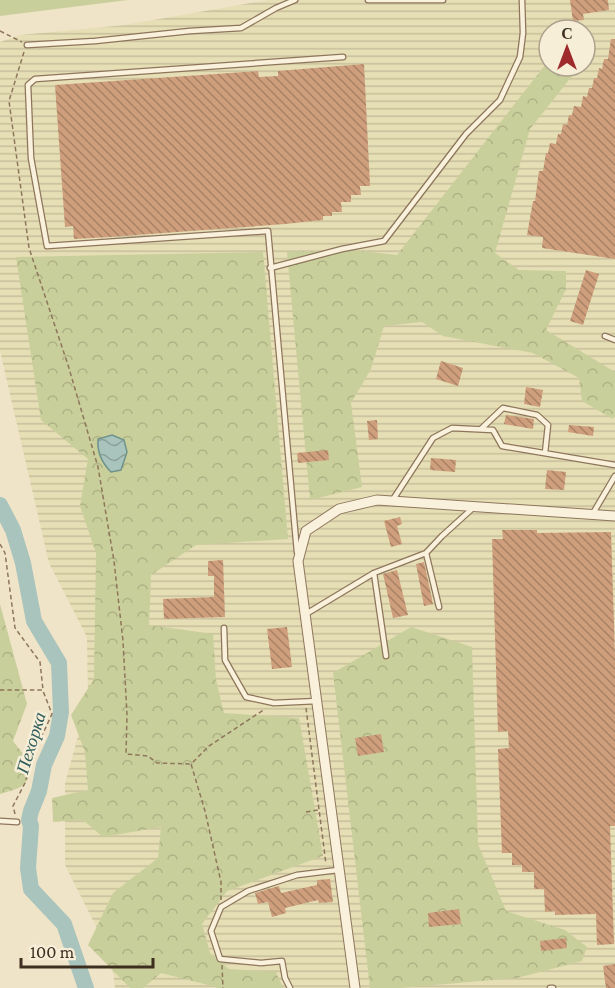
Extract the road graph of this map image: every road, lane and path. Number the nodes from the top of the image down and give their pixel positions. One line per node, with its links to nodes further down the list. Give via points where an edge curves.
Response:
1 (295, 0): 6 (lane, via 241,28)
2 (368, 0): 3 (lane)
3 (440, 0)
4 (522, 0): 8 (lane, via 520,57 500,100 466,134 384,240)
5 (0, 32): 6 (path)
6 (27, 45): 32 (path, via 9,101 29,248 98,467 123,641 126,754 148,756 158,763)
7 (343, 57): 8 (lane, via 36,79 28,85 32,158 47,246 268,231)
8 (270, 268): 21 (lane)
9 (605, 336): 10 (lane)
10 (615, 340)
11 (480, 429): 12 (lane, via 493,430 502,446); 12 (lane, via 503,408 537,415 548,425); 15 (lane, via 452,428 434,438)
12 (545, 453): 13 (lane)
13 (615, 465)
14 (615, 476): 17 (lane)
15 (392, 501): 16 (street); 21 (street, via 376,500 339,509 306,531)
16 (474, 507): 17 (street); 20 (lane)
17 (592, 514): 18 (street)
18 (615, 516)
19 (0, 544): 28 (path, via 5,553 15,628 40,662)
20 (426, 553): 22 (lane); 23 (lane)
21 (298, 561): 24 (street)
22 (374, 573): 24 (lane); 26 (lane)
23 (439, 607)
24 (305, 615): 29 (street)
25 (224, 628): 31 (lane, via 225,660 246,697)
26 (386, 656)
27 (0, 690): 28 (path)
28 (43, 690): 36 (path, via 52,714 13,806)
29 (317, 701): 30 (lane); 37 (street)
30 (305, 702): 31 (lane); 33 (path)
31 (274, 703): 32 (path, via 209,746)
32 (192, 764): 39 (path, via 221,882)
33 (319, 810): 34 (path); 38 (path)
34 (306, 812)
35 (0, 821): 36 (lane)
36 (17, 822)
37 (338, 870): 38 (lane); 43 (street)
38 (327, 871): 39 (lane, via 297,874 248,891)
39 (221, 907): 40 (lane, via 211,931)
40 (220, 959): 41 (path); 42 (lane, via 282,961)
41 (223, 988)
42 (290, 988)
43 (355, 988)

